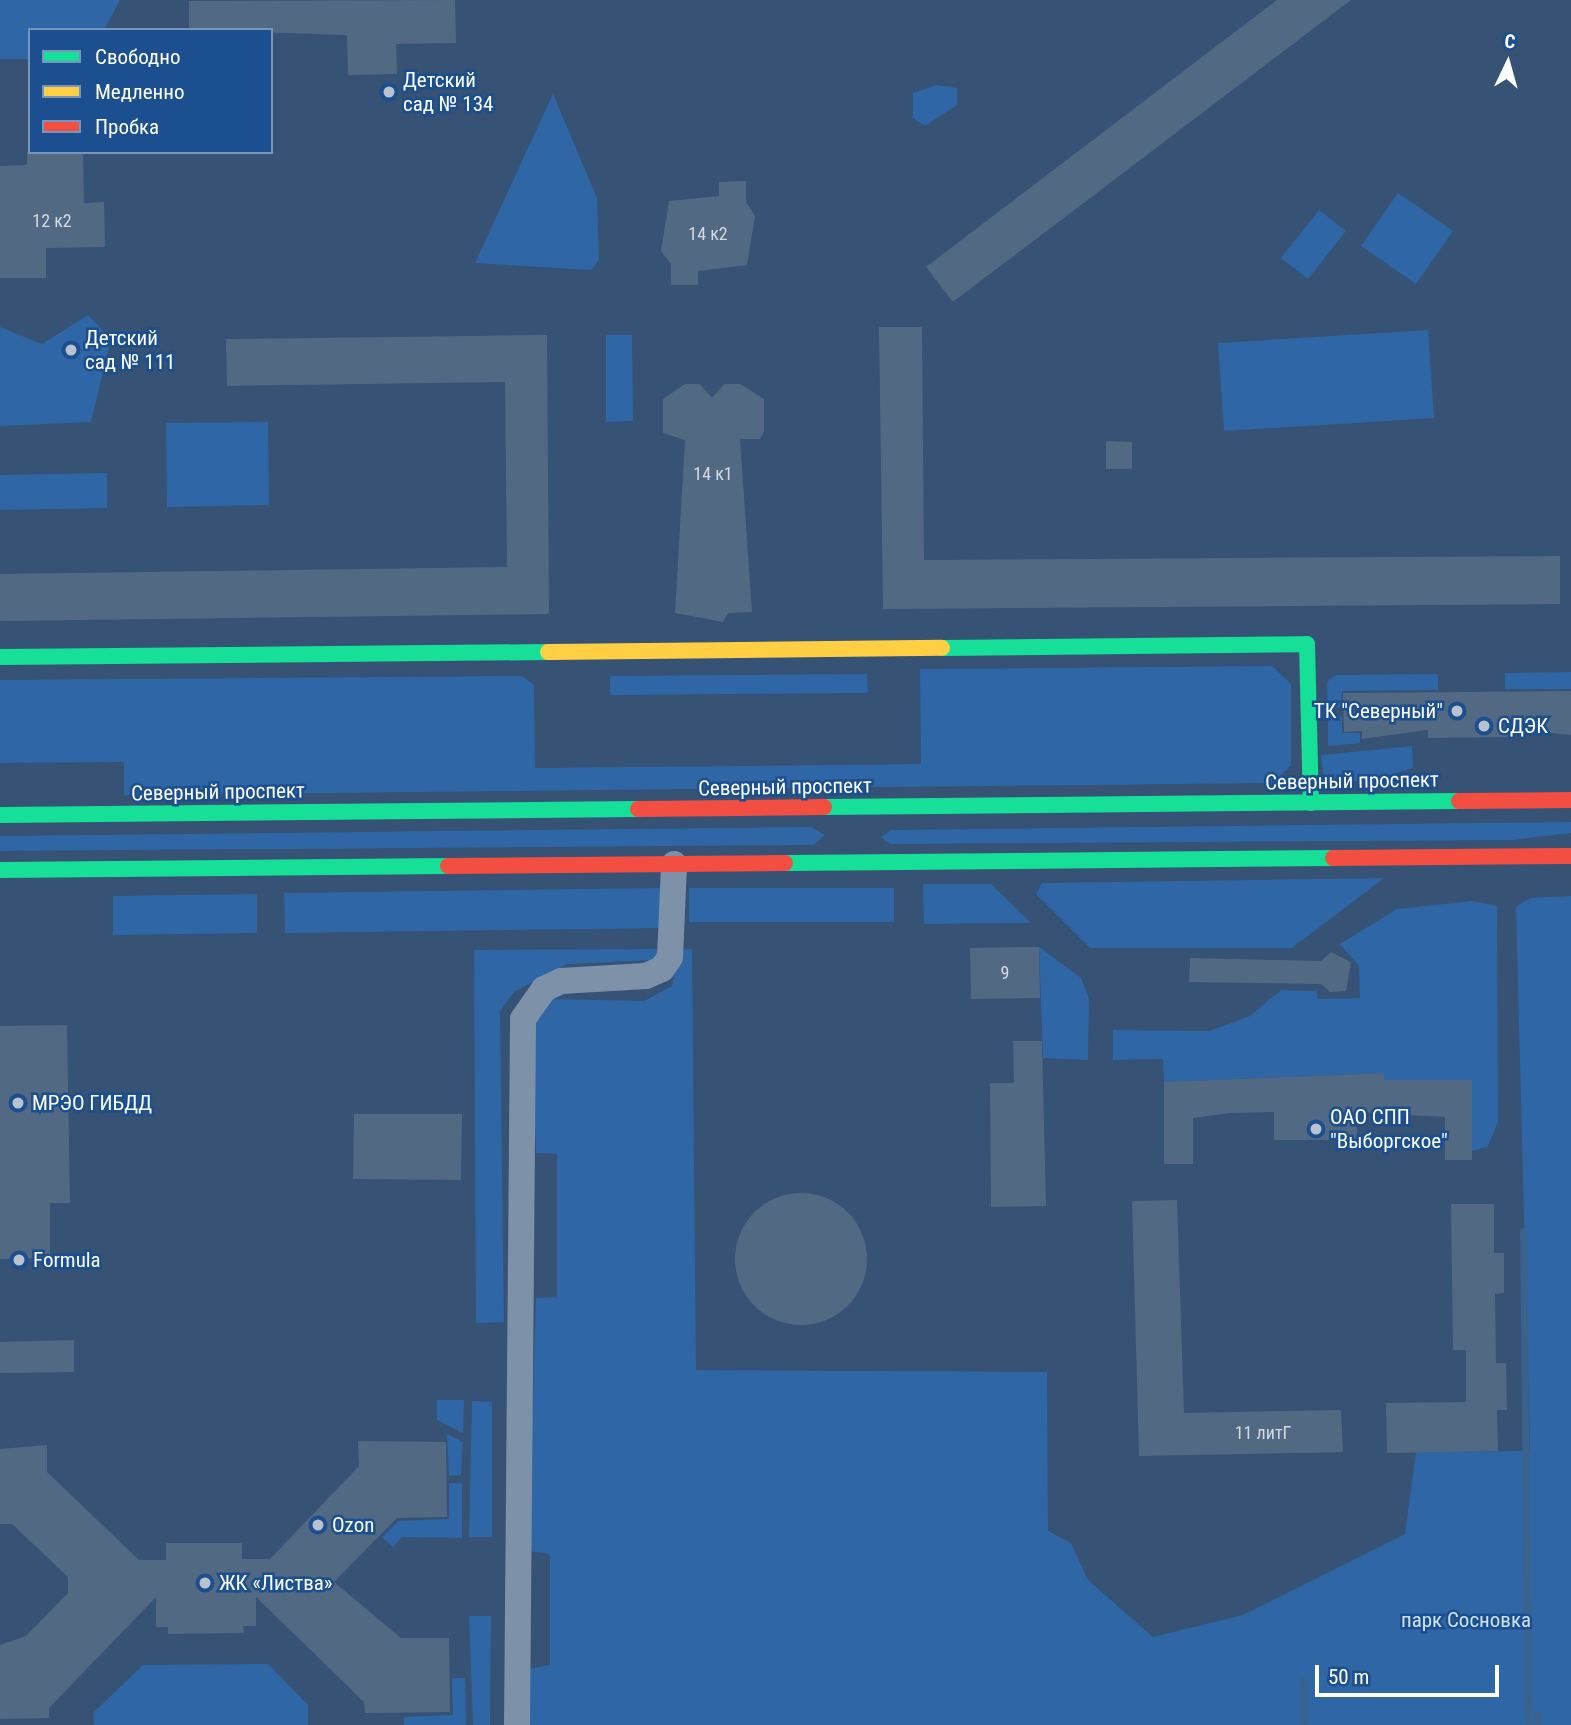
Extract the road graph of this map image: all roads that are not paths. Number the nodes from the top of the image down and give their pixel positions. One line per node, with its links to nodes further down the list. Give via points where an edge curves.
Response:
1 (0, 657): 3 (main road, via 1307,645)
2 (1571, 800): 3 (main road, Северный проспект)
3 (1311, 803): 4 (main road, Северный проспект)
4 (0, 815)
5 (1571, 856): 6 (main road)
6 (674, 864): 7 (main road); 8 (street, via 670,957 662,969 646,976 561,981 544,989 523,1019)
7 (0, 870)
8 (517, 1725)

